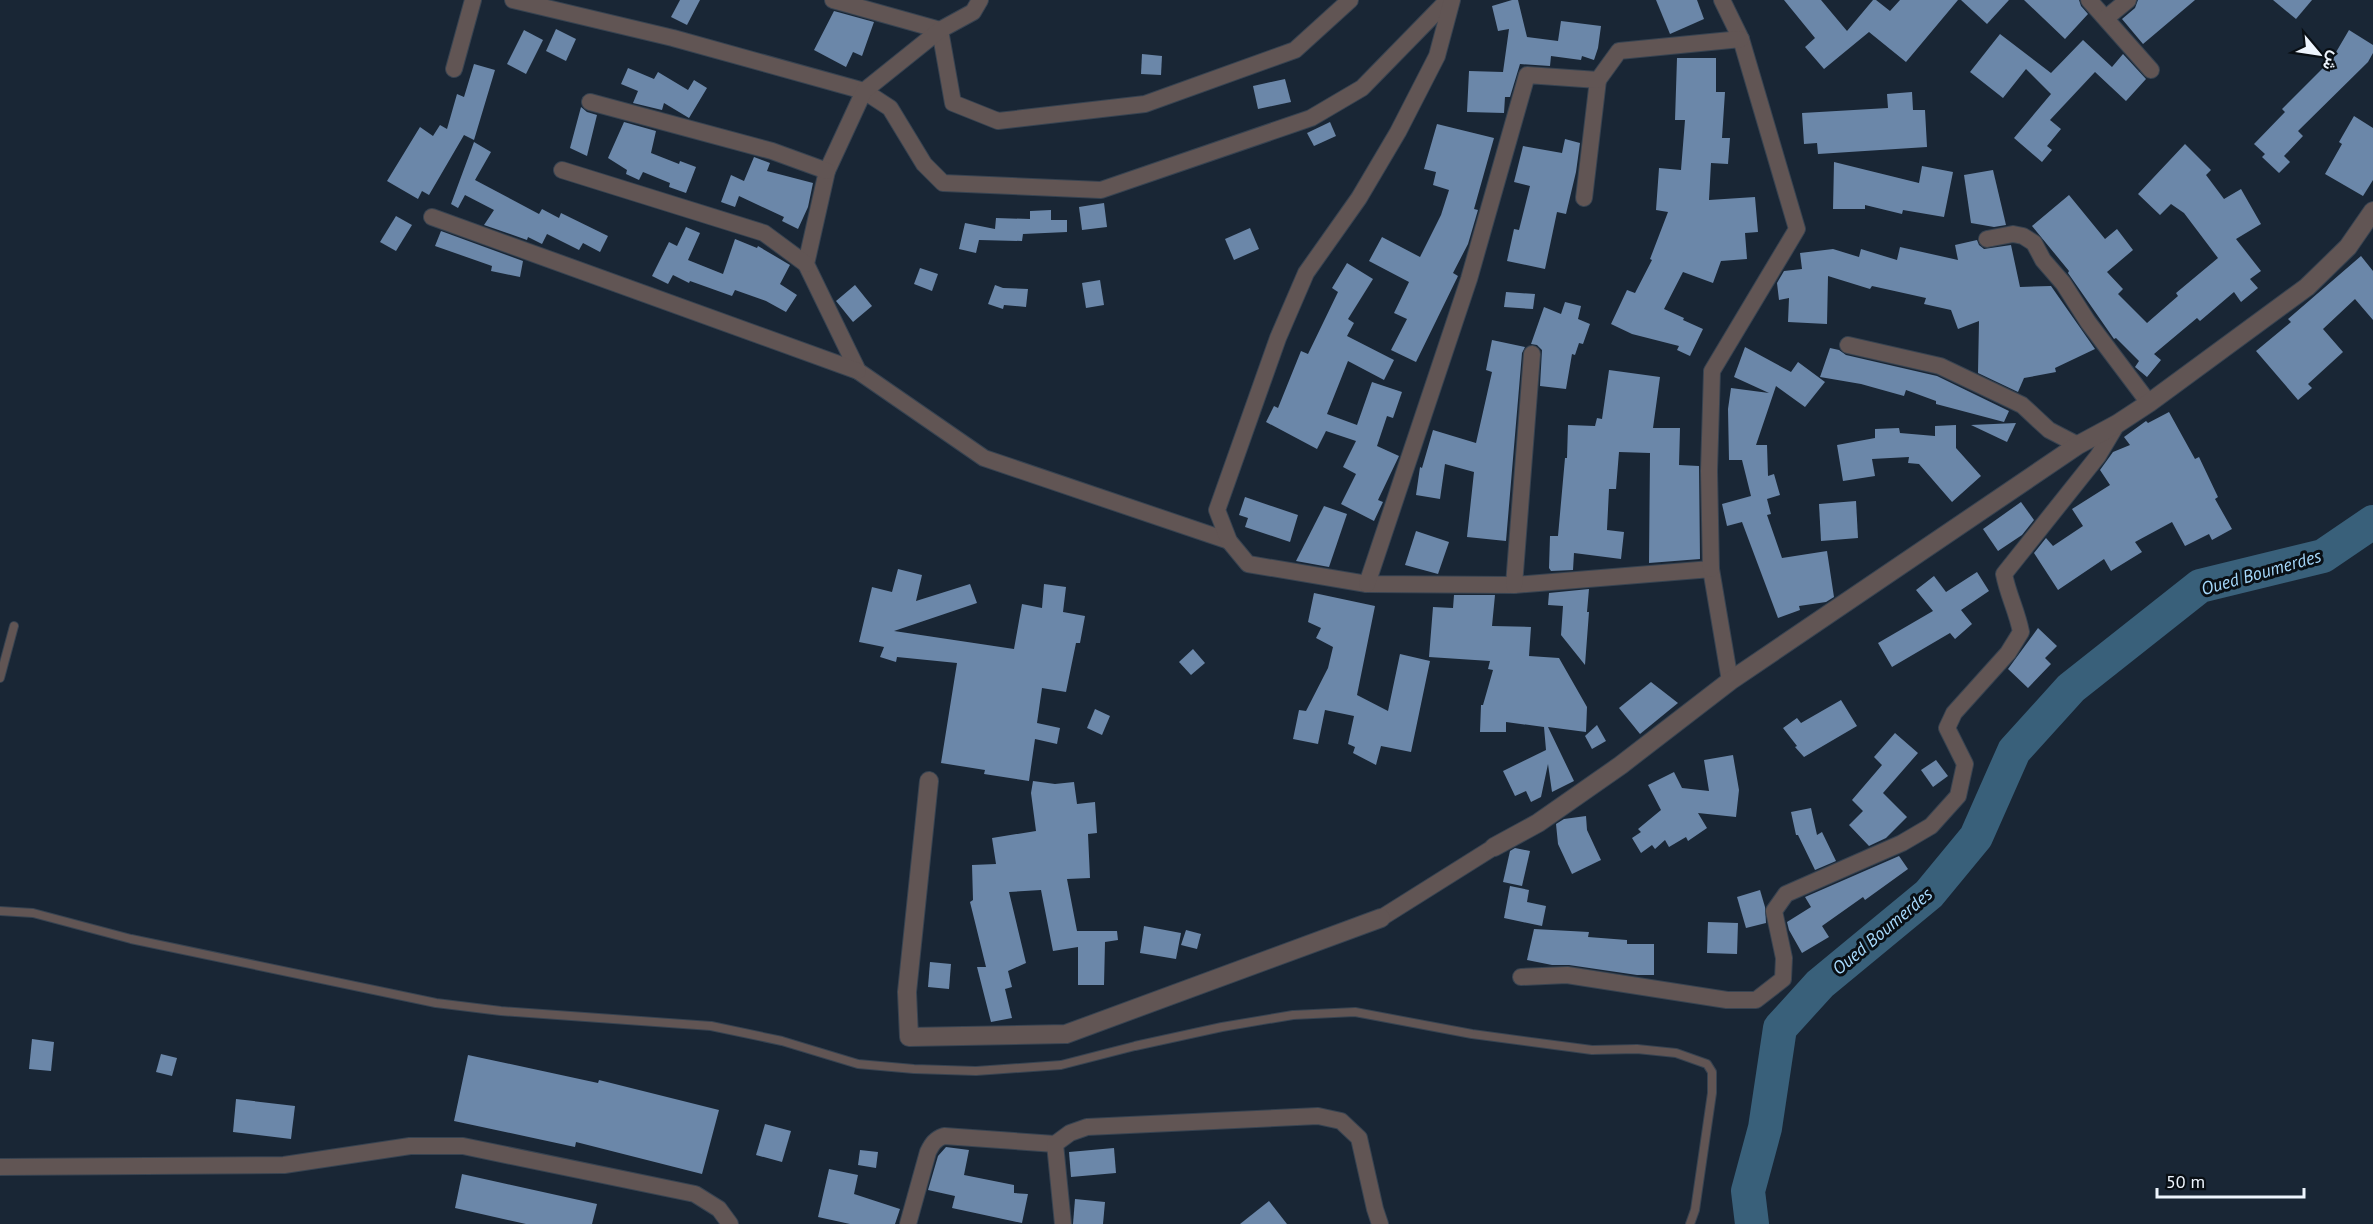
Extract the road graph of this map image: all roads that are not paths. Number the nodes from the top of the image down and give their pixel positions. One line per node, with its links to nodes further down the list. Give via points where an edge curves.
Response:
1 (472, 0): 13 (street)
2 (513, 0): 16 (street, via 673,38)
3 (833, 0): 11 (street)
4 (980, 0): 11 (street, via 973,12)
5 (1350, 0): 11 (street, via 1295,50 1146,104 998,121 953,103)
6 (1450, 0): 16 (street, via 1362,88 1311,118 1101,190 943,183 924,164 890,108); 31 (street, via 1437,56 1418,94 1359,198 1306,273 1283,327 1217,510)
7 (1722, 0): 12 (street)
8 (2089, 0): 10 (street)
9 (2128, 0): 10 (street)
10 (2106, 18): 14 (street)
11 (940, 30): 16 (street)
12 (1742, 39): 15 (street, via 1619,51); 32 (street, via 1797,229 1712,371)
13 (454, 69)
14 (2151, 70)
15 (1598, 80): 20 (street); 33 (street, via 1527,75 1469,279)
16 (864, 91): 19 (street)
17 (590, 102): 19 (street, via 772,151)
18 (562, 170): 24 (street, via 764,233)
19 (827, 171): 24 (street)
20 (1584, 198)
21 (2373, 211): 28 (street, via 2348,247 2307,287)
22 (432, 217): 27 (street)
23 (1987, 239): 28 (street, via 2013,234 2034,243)
24 (806, 264): 27 (street)
25 (1848, 345): 30 (street, via 1940,366 2022,405 2049,430)
26 (1532, 354): 34 (street)
27 (858, 370): 31 (street, via 984,458)
28 (2149, 403): 29 (street)
29 (2117, 424): 30 (street); 42 (street, via 2098,456 2004,574 2021,632 2008,653 1954,713 1947,728 1965,764 1958,796 1931,826 1912,837 1786,894 1774,911 1784,958 1783,979 1756,1000 1727,1000 1567,975)
30 (2078, 445): 37 (street)
31 (1229, 541): 33 (street, via 1248,564)
32 (1711, 569): 34 (street); 37 (street)
33 (1367, 584): 34 (street)
34 (1514, 585)
35 (14, 626): 36 (lane)
36 (0, 678)
37 (1730, 681): 39 (street, via 1621,765)
38 (929, 781): 41 (street, via 907,992 909,1037 1066,1034)
39 (1494, 848): 41 (street)
40 (0, 911): 49 (lane, via 33,913 154,944 436,1003 711,1026 782,1041 858,1064 880,1066 976,1071 1061,1065 1222,1027 1293,1015 1355,1012 1472,1034 1581,1048 1676,1053 1707,1064 1712,1072 1711,1105)
41 (1381, 918)
42 (1521, 977)
43 (1054, 1144): 46 (street, via 939,1138 928,1152); 47 (street); 48 (street, via 1087,1127 1318,1116 1341,1121 1359,1138)
44 (0, 1167): 45 (street, via 284,1166 410,1146 463,1146 695,1194 719,1209)
45 (730, 1224)
46 (908, 1224)
47 (1063, 1224)
48 (1380, 1224)
49 (1690, 1224)

